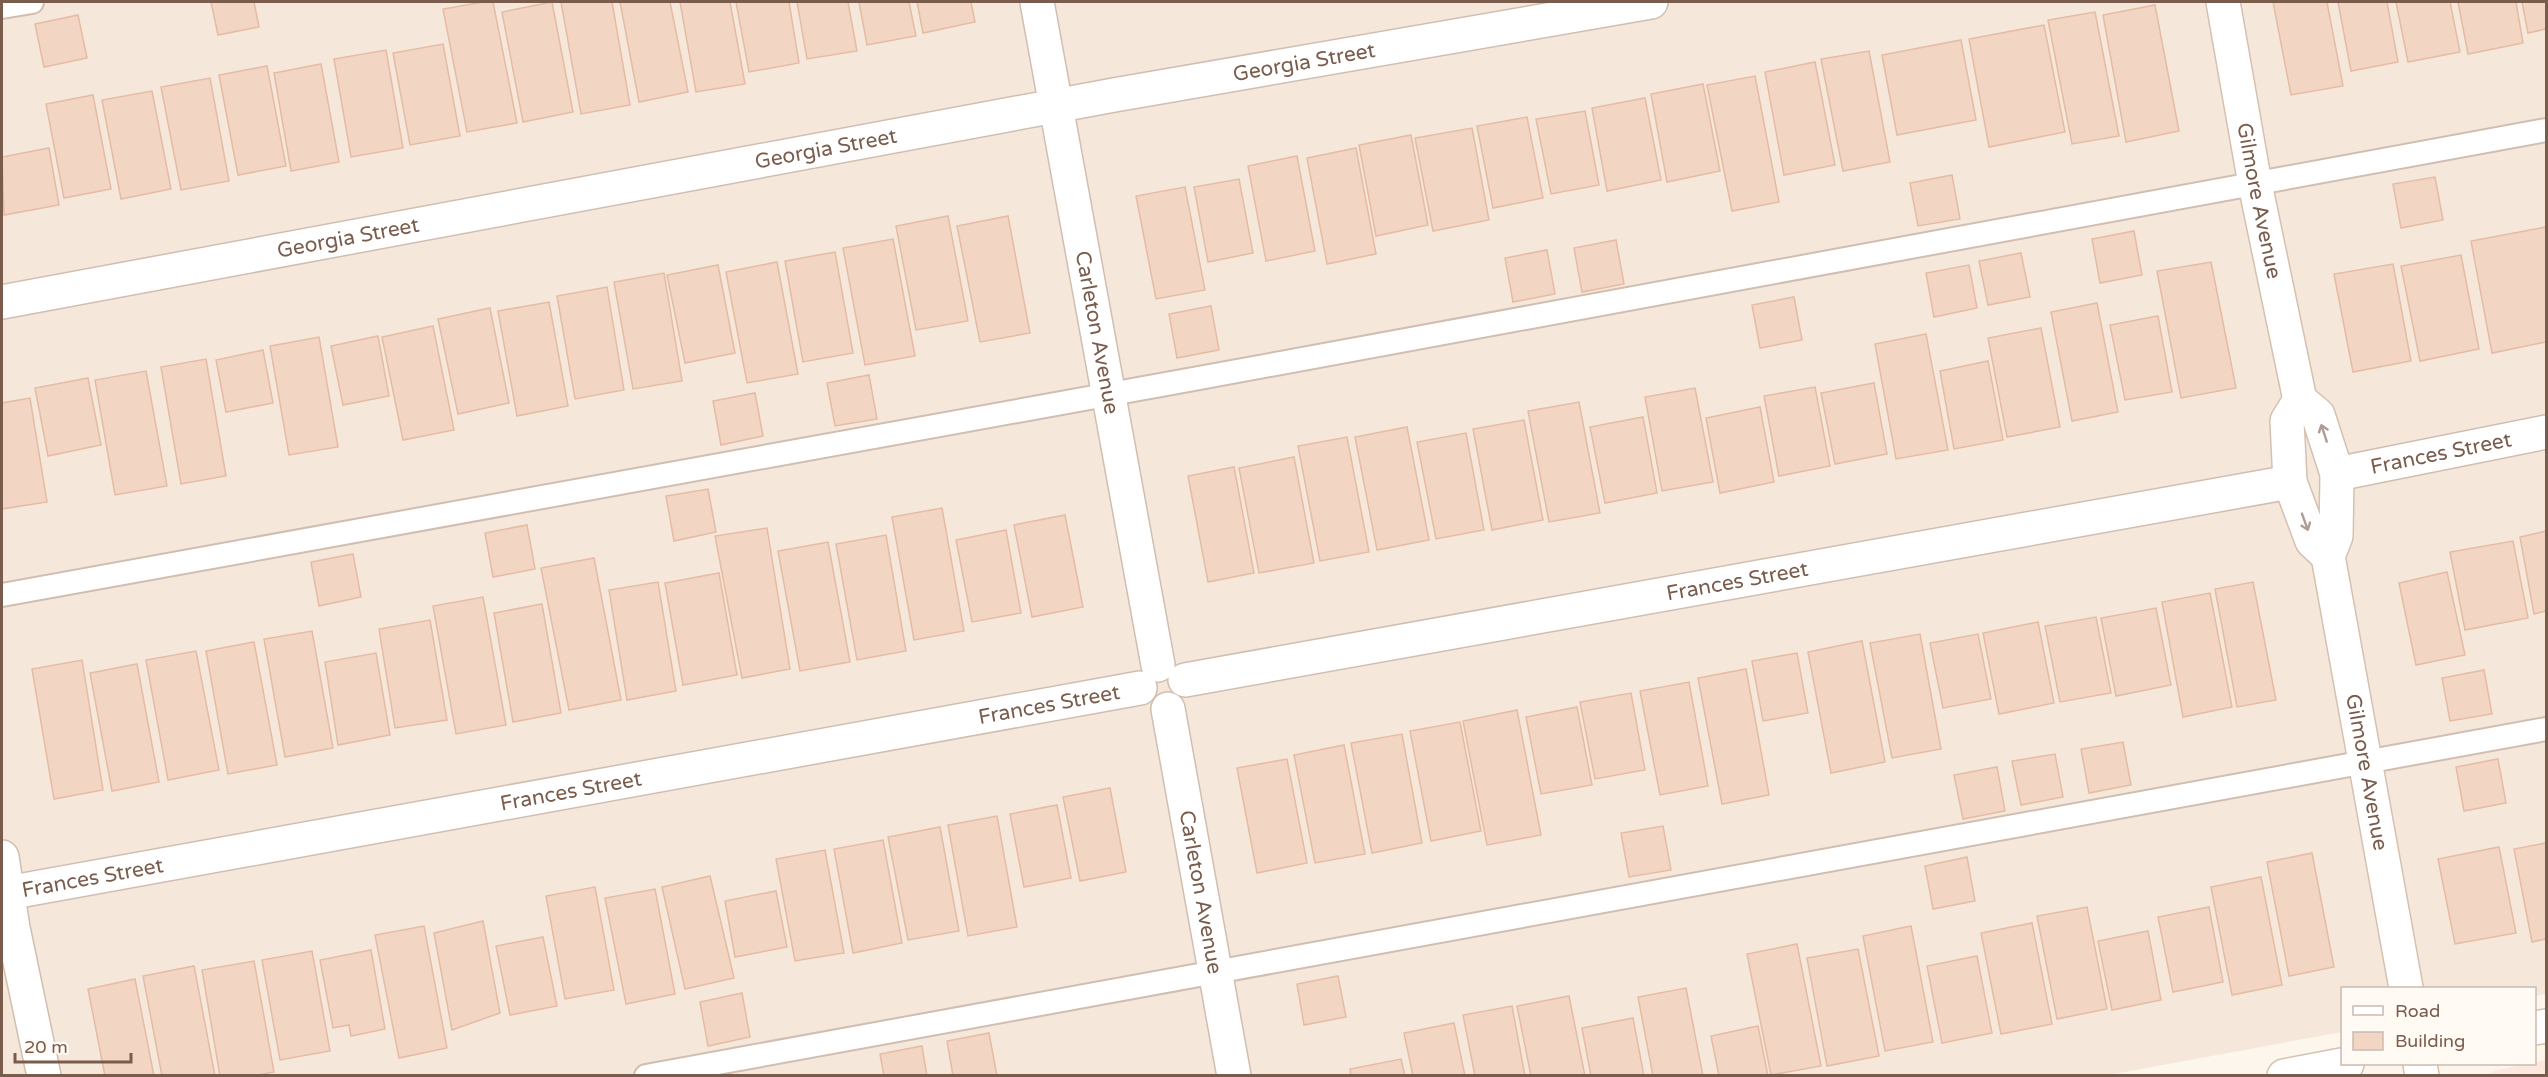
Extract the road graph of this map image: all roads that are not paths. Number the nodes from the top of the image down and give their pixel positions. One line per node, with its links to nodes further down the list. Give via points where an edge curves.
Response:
1 (32, 2): 5 (lane)
2 (1037, 2): 6 (street, Carleton Avenue)
3 (1651, 2): 6 (street, Georgia Street)
4 (2223, 2): 8 (street, Gilmore Avenue)
5 (2, 7)
6 (1057, 105): 9 (street, Georgia Street); 10 (street, Carleton Avenue)
7 (2547, 130): 8 (lane)
8 (2255, 184): 10 (lane); 11 (street, Gilmore Avenue)
9 (2, 302)
10 (1108, 393): 16 (lane); 17 (street, Carleton Avenue)
11 (2300, 400): 13 (street, Gilmore Avenue, one-way to 11, via 2318,415); 14 (street, via 2287,421)
12 (2547, 432): 13 (street, Frances Street)
13 (2337, 474): 15 (street, Gilmore Avenue, via 2336,536)
14 (2290, 482): 15 (street, one-way to 15, via 2312,542); 17 (street, Frances Street)
15 (2328, 556): 19 (street, Gilmore Avenue)
16 (2, 596)
17 (1161, 677): 21 (street, Frances Street); 22 (street, Carleton Avenue, via 1186,687 1181,701 1168,709)
18 (2547, 729): 19 (lane)
19 (2365, 762): 22 (lane); 23 (street, Gilmore Avenue)
20 (2, 857): 21 (street)
21 (5, 894): 25 (street)
22 (1216, 972): 26 (lane); 27 (street, Carleton Avenue)
23 (2406, 987)
24 (2342, 1065): 28 (street)
25 (44, 1076)
26 (646, 1076)
27 (1234, 1076)
28 (2284, 1076)

